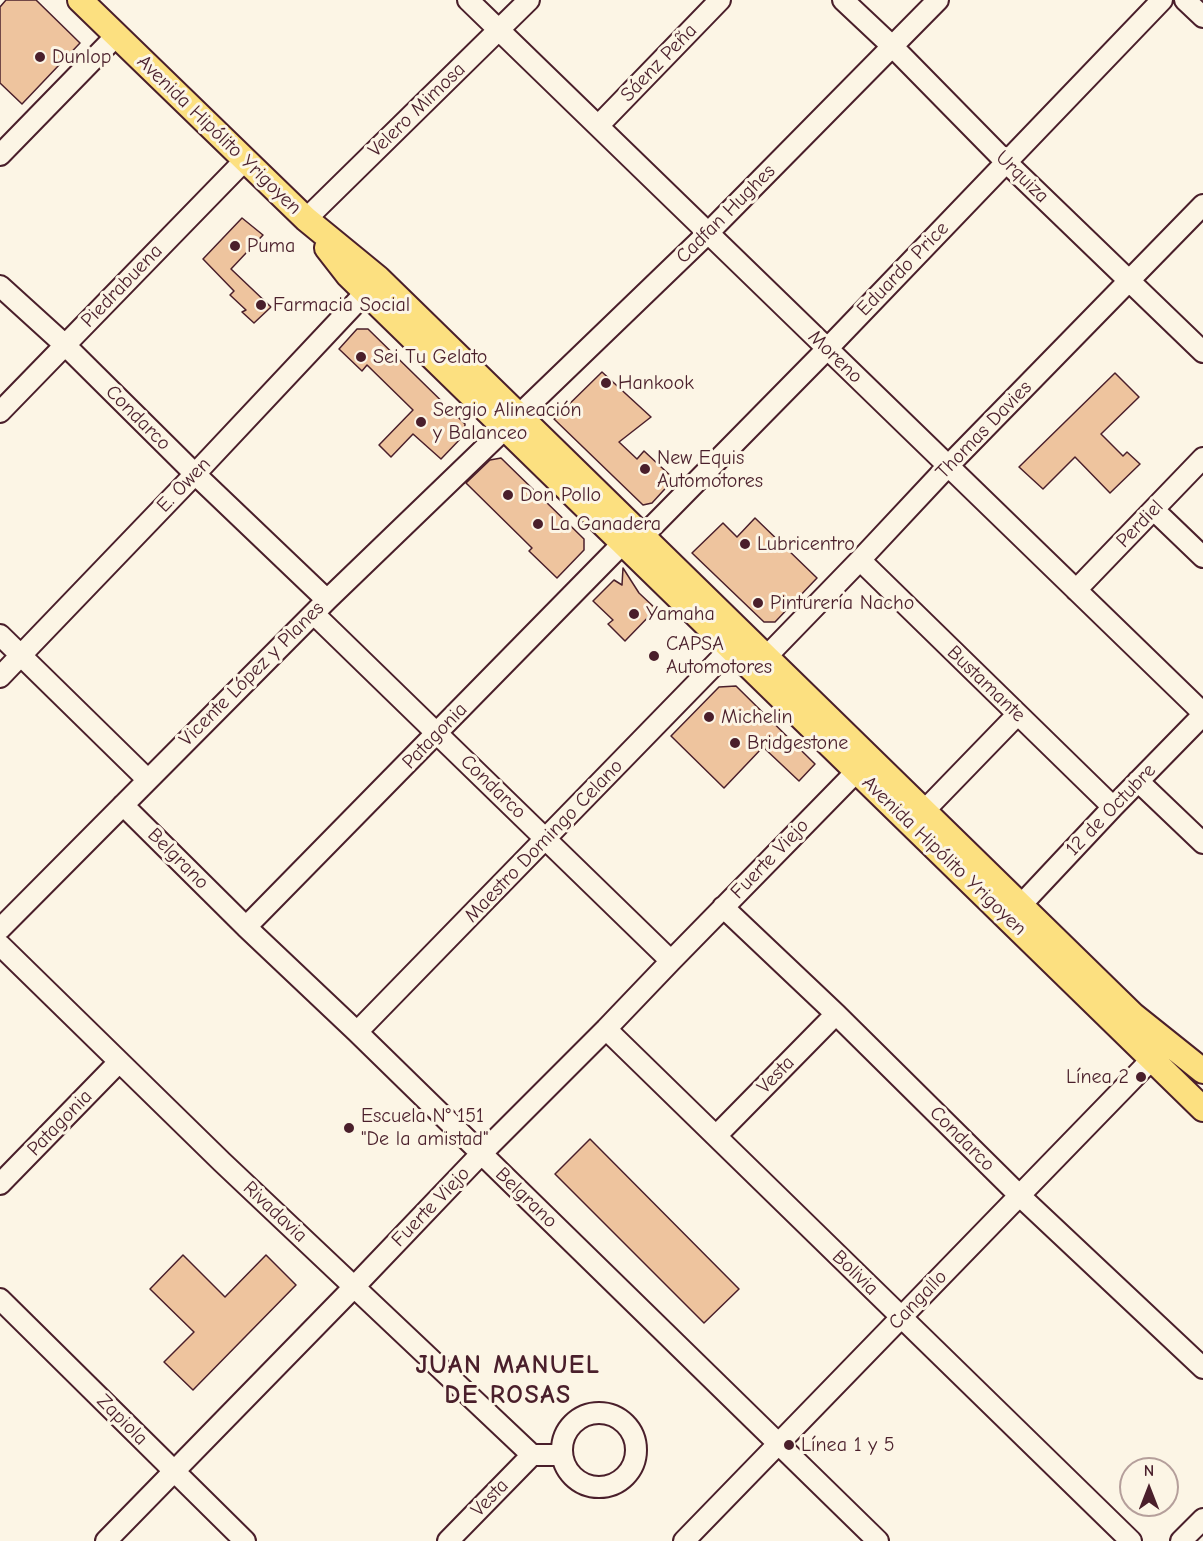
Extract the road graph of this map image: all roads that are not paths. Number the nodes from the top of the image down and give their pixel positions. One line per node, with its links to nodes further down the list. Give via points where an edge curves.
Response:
1 (80, 0): 11 (main road, Avenida Hipólito Yrigoyen)
2 (468, 0): 10 (street, Moreno)
3 (529, 0): 10 (street, Velero Mimosa)
4 (720, 0): 13 (street, Sáenz Peña)
5 (843, 0): 12 (street, Urquiza)
6 (938, 0): 12 (street, Cadfan Hughes)
7 (1162, 0): 16 (street, Eduardo Price)
8 (1185, 0): 9 (street)
9 (1203, 17)
10 (499, 30): 13 (street, Moreno); 18 (street, Velero Mimosa)
11 (117, 35): 14 (street); 15 (main road, Avenida Hipólito Yrigoyen)
12 (893, 47): 16 (street, Urquiza); 19 (street, Cadfan Hughes)
13 (598, 126): 19 (street, Moreno)
14 (0, 155)
15 (244, 160): 18 (main road, Avenida Hipólito Yrigoyen); 23 (street, Piedrabuena)
16 (1006, 162): 20 (street, Urquiza); 24 (street, Eduardo Price)
17 (1203, 205): 20 (street, Thomas Davies)
18 (306, 219): 22 (main road, Avenida Hipólito Yrigoyen, via 338,263); 27 (main road, Avenida Hipólito Yrigoyen, via 378,278)
19 (708, 233): 24 (street, Moreno); 27 (street, Cadfan Hughes)
20 (1129, 281): 25 (street, Urquiza); 29 (street, Thomas Davies)
21 (0, 286): 23 (street, Condarco)
22 (366, 292): 27 (main road, Avenida Hipólito Yrigoyen); 30 (street, E. Owen)
23 (65, 345): 26 (street, Piedrabuena); 30 (street, Condarco)
24 (827, 349): 29 (street, Moreno); 32 (street, Eduardo Price)
25 (1203, 352)
26 (0, 412)
27 (511, 422): 32 (main road, Avenida Hipólito Yrigoyen); 36 (street, Vicente López y Planes)
28 (1203, 458): 31 (street, Perdiel)
29 (948, 466): 34 (street, Thomas Davies); 35 (street, Moreno)
30 (195, 474): 36 (street, Condarco); 39 (street, E. Owen)
31 (1154, 510): 33 (street); 35 (street, Perdiel)
32 (633, 540): 38 (main road, Avenida Hipólito Yrigoyen); 40 (main road, Avenida Hipólito Yrigoyen); 44 (street, Patagonia)
33 (1203, 557)
34 (860, 560): 40 (street, Thomas Davies); 43 (street, Bustamante)
35 (1076, 590): 42 (street, Moreno)
36 (320, 607): 44 (street, Condarco); 46 (street, Vicente López y Planes)
37 (0, 635): 39 (street)
38 (731, 648): 45 (main road, Avenida Hipólito Yrigoyen); 51 (street, Maestro Domingo Celano)
39 (21, 655): 41 (street, E. Owen); 46 (street)
40 (766, 657): 50 (main road, Avenida Hipólito Yrigoyen)
41 (0, 676)
42 (1203, 714): 47 (street, 12 de Octubre)
43 (1017, 715): 49 (street, Bustamante); 50 (street)
44 (438, 733): 51 (street, Condarco); 55 (street, Patagonia)
45 (857, 771): 54 (street, Fuerte Viejo); 63 (main road, Avenida Hipólito Yrigoyen)
46 (147, 779): 48 (street, Vicente López y Planes)
47 (1138, 781): 49 (street, 12 de Octubre); 52 (street)
48 (123, 805): 55 (street, Belgrano); 56 (street, Vicente López y Planes)
49 (1113, 807): 53 (street, 12 de Octubre)
50 (924, 811): 53 (main road, Avenida Hipólito Yrigoyen)
51 (547, 839): 58 (street, Condarco); 62 (street, Maestro Domingo Celano)
52 (1203, 843)
53 (1021, 905): 60 (main road, Avenida Hipólito Yrigoyen)
54 (723, 907): 58 (street, Fuerte Viejo); 59 (street, Condarco)
55 (246, 927): 62 (street, Belgrano)
56 (0, 929)
57 (0, 945): 64 (street, Rivadavia)
58 (671, 961): 61 (street, Fuerte Viejo)
59 (836, 1014): 68 (street, Vesta); 71 (street, Condarco)
60 (1133, 1015): 63 (main road); 65 (main road, Avenida Hipólito Yrigoyen)
61 (606, 1029): 68 (street, Bolivia); 69 (street, Fuerte Viejo)
62 (357, 1032): 69 (street, Belgrano)
63 (1152, 1059): 65 (main road); 66 (main road, Avenida Hipólito Yrigoyen); 71 (street, Cangallo)
64 (119, 1062): 70 (street, Patagonia); 72 (street, Rivadavia)
65 (1197, 1066)
66 (1194, 1091): 67 (main road, Avenida Hipólito Yrigoyen)
67 (1203, 1109)
68 (716, 1136): 74 (street, Bolivia)
69 (481, 1154): 72 (street, Fuerte Viejo); 76 (street, Belgrano)
70 (0, 1184)
71 (1020, 1196): 74 (street, Cangallo); 75 (street, Condarco)
72 (354, 1287): 77 (street, Rivadavia); 79 (street, Fuerte Viejo)
73 (0, 1299): 79 (street, Zapiola)
74 (901, 1317): 76 (street, Cangallo); 86 (street, Bolivia)
75 (1203, 1368)
76 (778, 1444): 84 (street, Cangallo); 85 (street, Belgrano)
77 (532, 1455): 78 (street); 83 (street, Vesta)
78 (562, 1455)
79 (174, 1471): 81 (street, Fuerte Viejo); 82 (street, Zapiola)
80 (1203, 1519): 87 (street)
81 (106, 1541)
82 (245, 1541)
83 (448, 1541)
84 (684, 1541)
85 (878, 1541)
86 (1131, 1541)
87 (1180, 1541)

